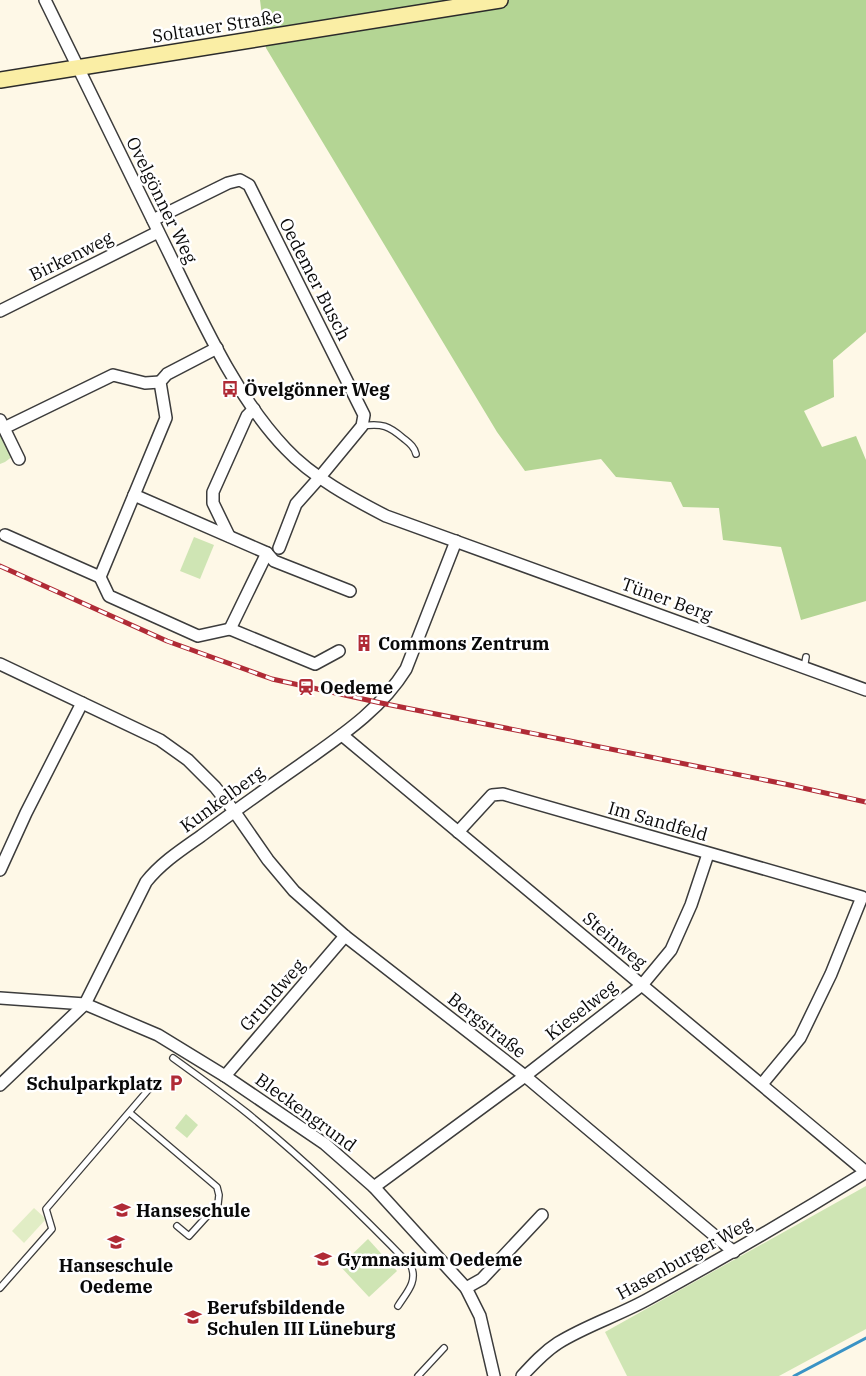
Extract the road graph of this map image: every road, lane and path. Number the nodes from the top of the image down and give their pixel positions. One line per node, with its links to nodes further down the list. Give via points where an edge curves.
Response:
1 (45, 0): 3 (street, Ovelgönner Weg)
2 (500, 0): 3 (street, Soltauer Straße)
3 (78, 67): 4 (street, Soltauer Straße); 5 (street, Ovelgönner Weg)
4 (0, 80)
5 (153, 220): 6 (street, Ovelgönner Weg); 12 (street, Oedemer Busch, via 228,183 240,180 249,185 364,415)
6 (158, 232): 7 (street, Birkenweg); 8 (street, Ovelgönner Weg)
7 (0, 310)
8 (217, 348): 9 (street, via 167,374); 10 (street, Ovelgönner Weg)
9 (160, 382): 11 (street, via 145,383 113,375); 16 (street, via 166,418)
10 (254, 409): 15 (street, Ovelgönner Weg, via 288,451); 18 (street, via 247,416 213,492 213,504)
11 (2, 424): 14 (street)
12 (362, 426): 13 (lane, via 390,427 414,447); 15 (street)
13 (416, 454)
14 (19, 459)
15 (320, 477): 19 (street, Ovelgönner Weg, via 386,516); 20 (street, via 296,504)
16 (134, 495): 18 (street); 22 (street)
17 (5, 536): 22 (street)
18 (229, 536): 21 (street)
19 (456, 541): 27 (street, Tüner Berg, via 805,662); 29 (street, Kunkelberg, via 406,669 381,703)
20 (279, 548)
21 (266, 552): 23 (street, via 274,560); 24 (street)
22 (100, 578): 24 (street, via 109,596 198,636)
23 (350, 590)
24 (230, 629): 25 (street, via 315,664)
25 (339, 650)
26 (0, 664): 28 (street, Bergstraße)
27 (866, 690)
28 (82, 703): 30 (street, Bergstraße, via 160,740 188,760); 33 (street)
29 (342, 735): 30 (street, Kunkelberg); 31 (street, Steinweg)
30 (234, 811): 35 (street, Bergstraße, via 294,891); 38 (street, Kunkelberg, via 158,868 146,882)
31 (458, 832): 32 (street, Im Sandfeld, via 492,795 503,794); 36 (street, Steinweg)
32 (708, 854): 34 (street, Im Sandfeld); 36 (street, Kieselweg, via 671,950)
33 (0, 870)
34 (864, 898): 42 (street, Im Sandfeld, via 800,1038)
35 (345, 936): 40 (street, Grundweg); 41 (street, Bergstraße)
36 (642, 985): 41 (street, Kieselweg); 42 (street, Steinweg)
37 (0, 998): 38 (street, Bleckengrund)
38 (85, 1004): 40 (street, Bleckengrund, via 158,1035); 43 (street, Kunkelberg)
39 (173, 1058): 53 (lane, via 246,1112 312,1169 411,1266 413,1282)
40 (225, 1076): 47 (street, Bleckengrund, via 325,1144)
41 (524, 1076): 47 (street, Kieselweg); 50 (street, Bergstraße)
42 (762, 1084): 46 (street, Steinweg)
43 (0, 1085)
44 (149, 1089): 45 (lane)
45 (130, 1113): 49 (lane, via 217,1187 218,1204 189,1236); 51 (lane, via 46,1209 52,1229)
46 (866, 1172): 50 (street, Hasenburger Weg)
47 (374, 1186): 52 (street, Bleckengrund)
48 (542, 1215): 52 (street, via 482,1279)
49 (177, 1226)
50 (734, 1252): 57 (street, Hasenburger Weg, via 557,1344)
51 (0, 1288)
52 (466, 1288): 56 (street, Bleckengrund, via 480,1316)
53 (398, 1306)
54 (444, 1348): 55 (lane)
55 (418, 1376)
56 (494, 1376)
57 (522, 1376)

